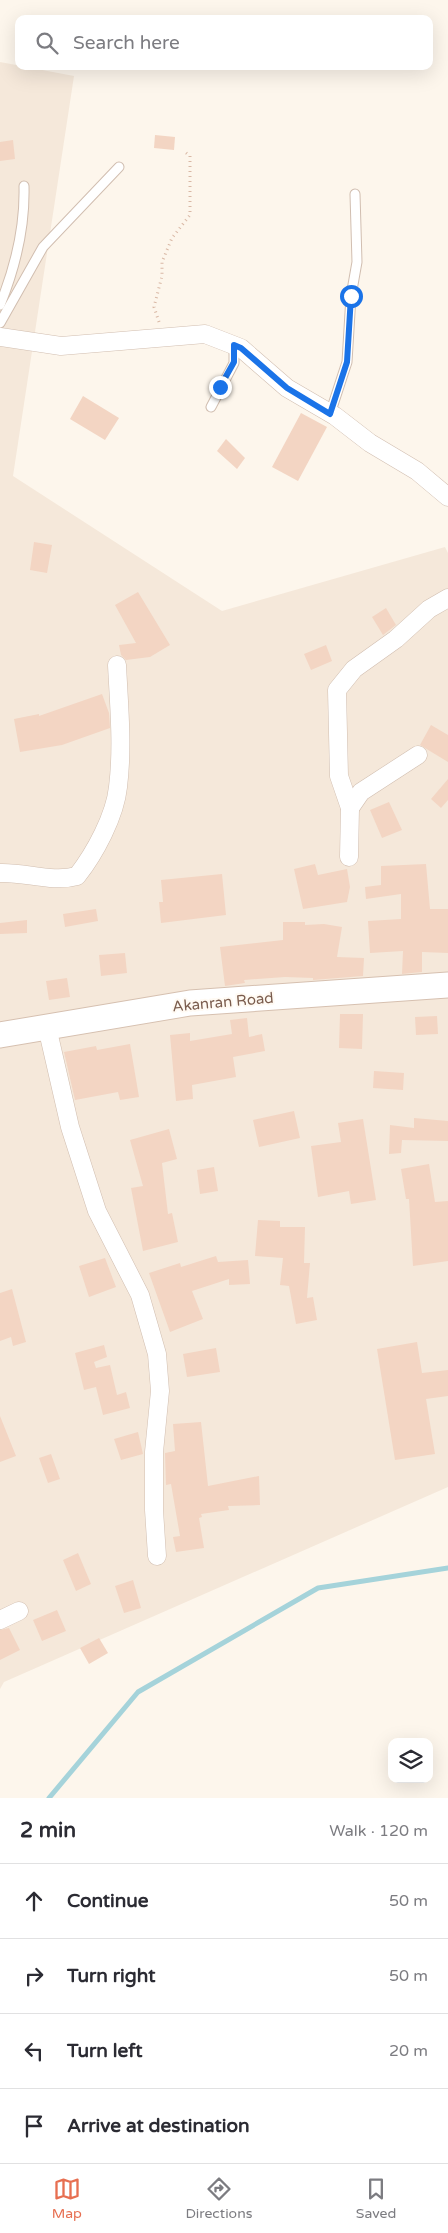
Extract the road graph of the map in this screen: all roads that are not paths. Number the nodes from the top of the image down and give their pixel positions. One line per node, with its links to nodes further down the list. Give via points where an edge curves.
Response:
1 (119, 167): 5 (lane, via 43,247)
2 (24, 186): 4 (lane, via 25,213)
3 (355, 194): 9 (lane, via 358,241 347,362)
4 (0, 305)
5 (0, 323)
6 (0, 337): 7 (street, via 60,346 205,334)
7 (234, 345): 8 (lane, via 234,362); 9 (street, via 287,388)
8 (211, 407)
9 (330, 414): 10 (street, via 417,471)
10 (448, 497)
11 (448, 598): 14 (street, via 354,669 337,690 338,776)
12 (117, 665): 16 (street, via 118,788 100,842 78,876 62,880 16,873)
13 (418, 756): 14 (street, via 361,792)
14 (350, 808): 15 (street)
15 (349, 857)
16 (0, 874)
17 (448, 986): 18 (main road, Akanran Road, via 190,1003)
18 (47, 1027): 19 (main road, Akanran Road); 20 (street, via 70,1128 97,1211 140,1295 157,1354 160,1391 154,1452)
19 (0, 1035)
20 (157, 1556)
21 (19, 1611): 22 (street)
22 (0, 1620)

